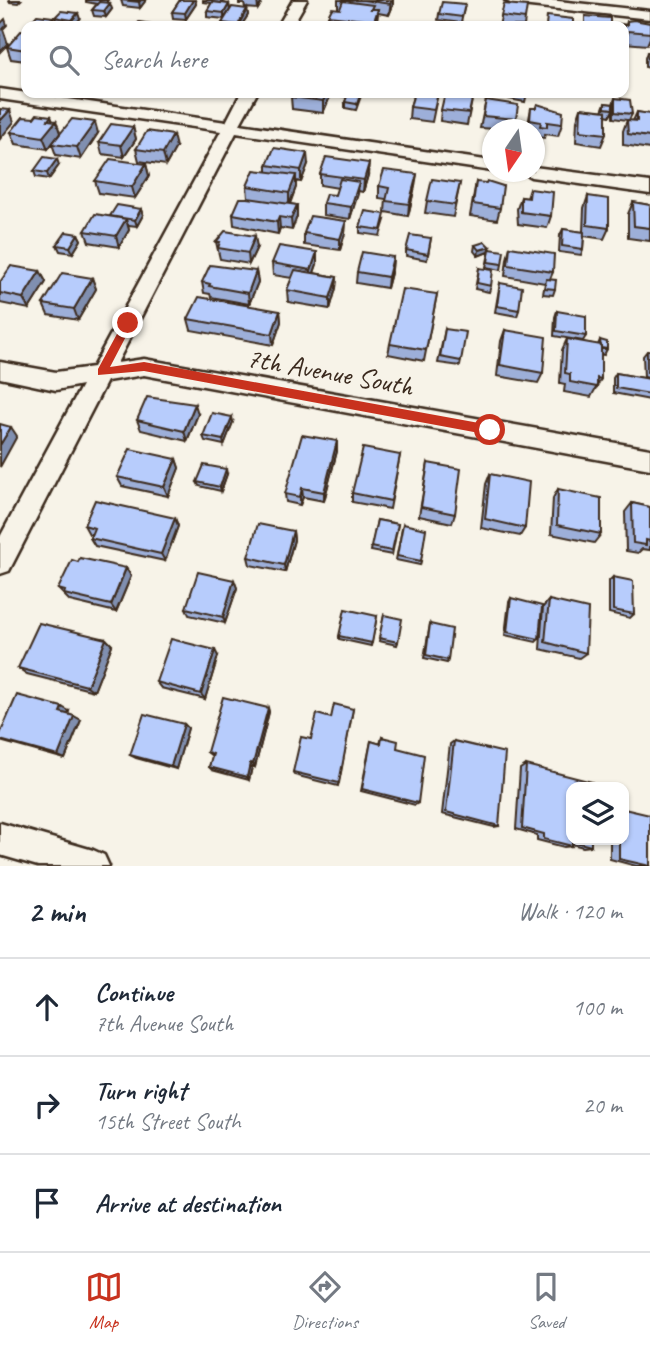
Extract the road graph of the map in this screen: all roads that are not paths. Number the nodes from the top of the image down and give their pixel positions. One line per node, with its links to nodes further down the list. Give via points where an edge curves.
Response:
1 (300, 0): 4 (street)
2 (512, 0): 3 (street)
3 (650, 15)
4 (288, 21)
5 (0, 94): 6 (street)
6 (21, 97)
7 (27, 98): 9 (street)
8 (246, 98): 9 (street)
9 (230, 128): 10 (street); 14 (street)
10 (482, 165)
11 (545, 174): 12 (street)
12 (650, 188)
13 (0, 370): 14 (street, 7th Avenue South, via 56,381)
14 (102, 372): 15 (street, 7th Avenue South, via 144,367); 16 (street)
15 (650, 459)
16 (0, 562)
17 (0, 839): 18 (street)
18 (93, 866)

